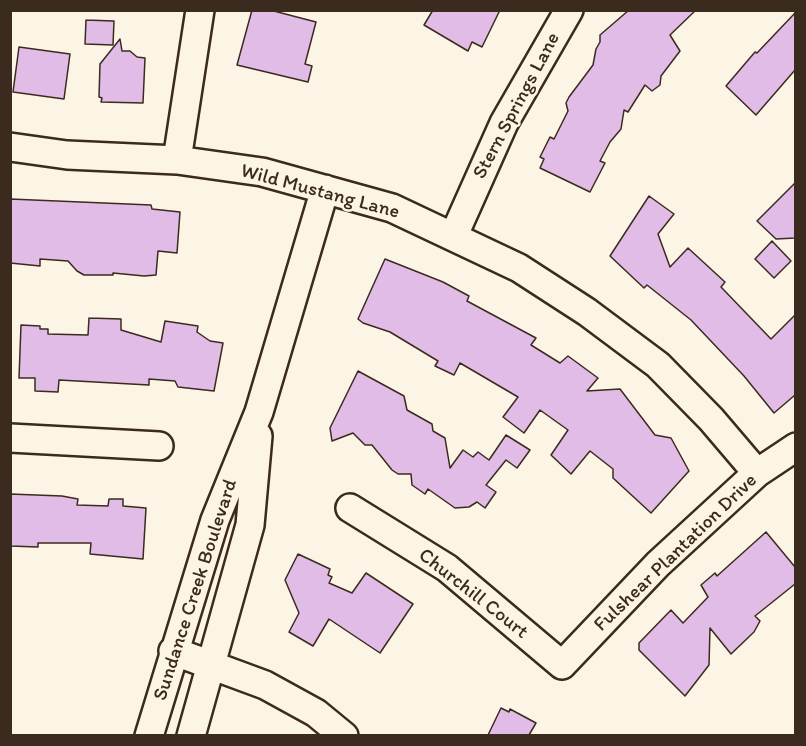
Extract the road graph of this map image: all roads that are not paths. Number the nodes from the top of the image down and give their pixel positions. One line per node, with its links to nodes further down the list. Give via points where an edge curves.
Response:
1 (200, 10): 4 (street)
2 (569, 10): 6 (street, Stern Springs Lane, via 504,123)
3 (10, 147): 4 (street, Wild Mustang Lane, via 67,155)
4 (177, 160): 5 (street, Wild Mustang Lane, via 262,172)
5 (325, 189): 6 (street, Wild Mustang Lane, via 392,208); 7 (street, Sundance Creek Boulevard)
6 (454, 235): 11 (street, Wild Mustang Lane, via 519,268 658,365)
7 (260, 412): 13 (street, Sundance Creek Boulevard, via 215,520); 14 (street, Sundance Creek Boulevard, via 250,525)
8 (10, 438): 9 (street)
9 (159, 446)
10 (795, 447): 11 (street, Fulshear Plantation Drive)
11 (757, 473): 15 (street, Fulshear Plantation Drive, via 658,564)
12 (350, 508): 15 (street, Churchill Court, via 447,568)
13 (173, 651): 14 (street); 16 (street, Sundance Creek Boulevard)
14 (212, 664): 17 (street, Sundance Creek Boulevard); 18 (street, via 265,685 316,713)
15 (562, 665)
16 (149, 735)
17 (190, 735)
18 (344, 735)

